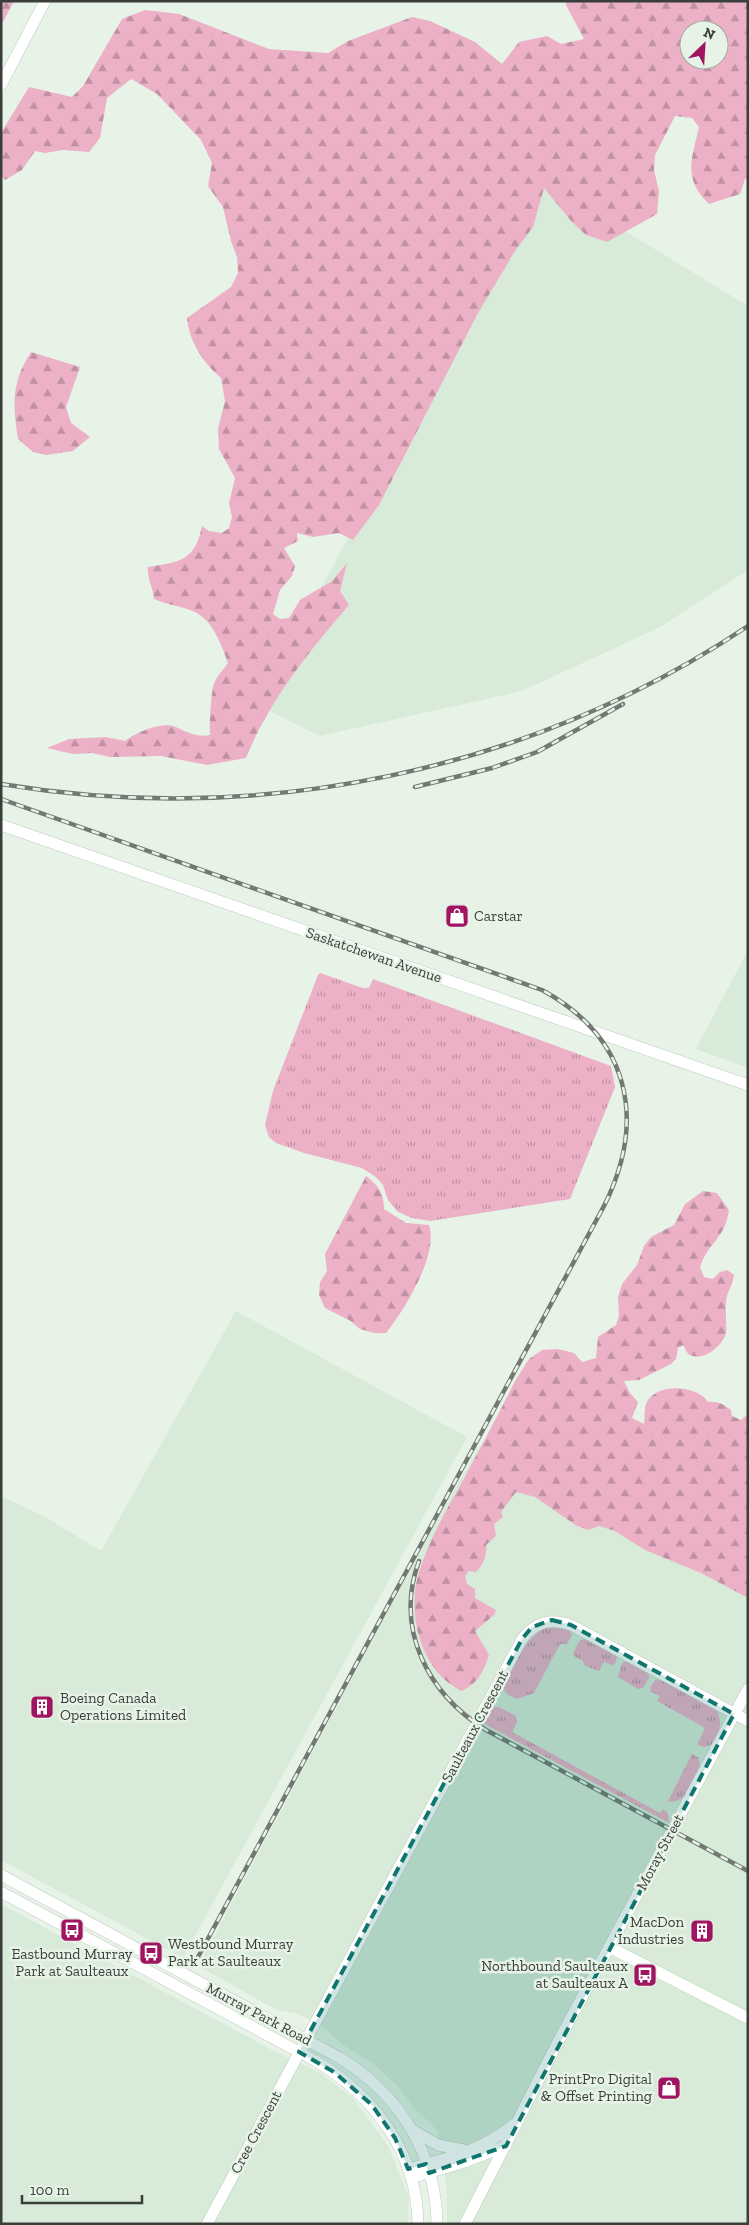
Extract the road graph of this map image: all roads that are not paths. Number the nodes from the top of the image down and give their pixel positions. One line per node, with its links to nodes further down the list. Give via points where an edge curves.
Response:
1 (45, 1): 2 (street)
2 (1, 85)
3 (1, 825): 4 (street, Saskatchewan Avenue)
4 (748, 1085)
5 (748, 1689): 6 (street, Moray Street)
6 (734, 1714): 7 (street, Saulteaux Crescent); 10 (street, Moray Street); 14 (street, Saulteaux Crescent, via 571,1625 552,1620 532,1627 522,1639)
7 (748, 1721)
8 (1, 1875): 11 (street, Murray Park Road)
9 (1, 1892): 12 (street, Murray Park Road)
10 (610, 1947): 13 (street); 16 (street, Moray Street)
11 (156, 1959): 12 (street); 14 (street, Murray Park Road)
12 (138, 1965): 15 (street, Murray Park Road)
13 (748, 2018)
14 (306, 2040): 15 (street, Cree Crescent); 17 (street, Murray Park Road, via 368,2076 392,2099)
15 (299, 2052): 21 (street, Murray Park Road, via 334,2072 372,2105 395,2138); 22 (street, Cree Crescent)
16 (517, 2121): 18 (street, Moray Street); 19 (street, Moray Street, via 490,2142)
17 (412, 2130): 19 (street, via 438,2146); 20 (street, Murray Park Road)
18 (506, 2146): 20 (street, Moray Street); 25 (street, Moray Street)
19 (467, 2150): 20 (street, Moray Street)
20 (428, 2168): 21 (street, Moray Street); 24 (street)
21 (409, 2174): 23 (street)
22 (207, 2224)
23 (418, 2224)
24 (437, 2224)
25 (465, 2224)

